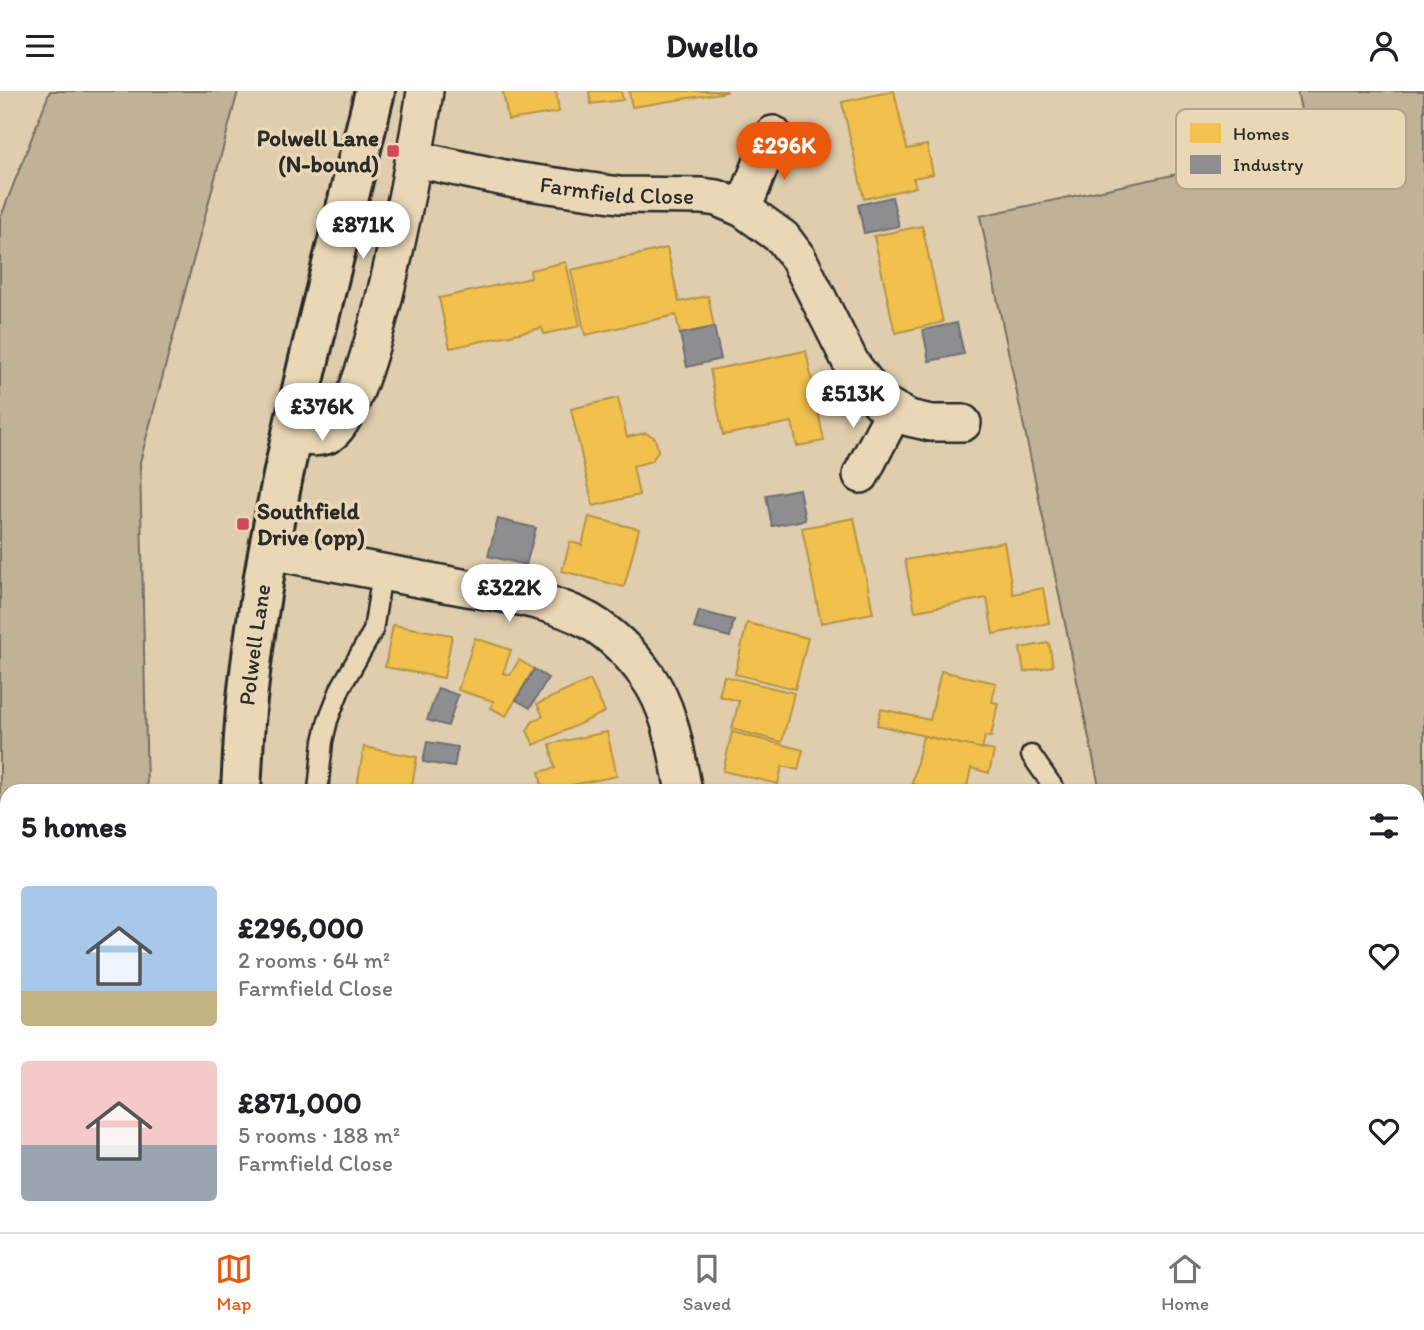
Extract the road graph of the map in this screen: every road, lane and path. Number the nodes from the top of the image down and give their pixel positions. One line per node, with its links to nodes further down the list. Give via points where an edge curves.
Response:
1 (375, 91): 8 (main road, Polwell Lane)
2 (425, 91): 4 (street)
3 (773, 134): 5 (street)
4 (415, 159): 5 (street, Farmfield Close, via 618,195 717,198); 8 (street, via 373,345 350,408 330,434)
5 (743, 209): 6 (street, Farmfield Close, via 783,238 798,258 851,363 880,402)
6 (894, 411): 7 (street, Farmfield Close, via 931,423); 9 (street)
7 (963, 423)
8 (293, 436): 10 (main road, Polwell Lane)
9 (861, 475)
10 (269, 551): 11 (street); 13 (main road, Polwell Lane, via 247,690)
11 (382, 573): 14 (lane, via 373,631 328,720); 15 (street, via 537,601 590,622 631,657 660,698)
12 (1031, 755): 16 (lane)
13 (241, 784)
14 (319, 784)
15 (683, 784)
16 (1051, 784)

